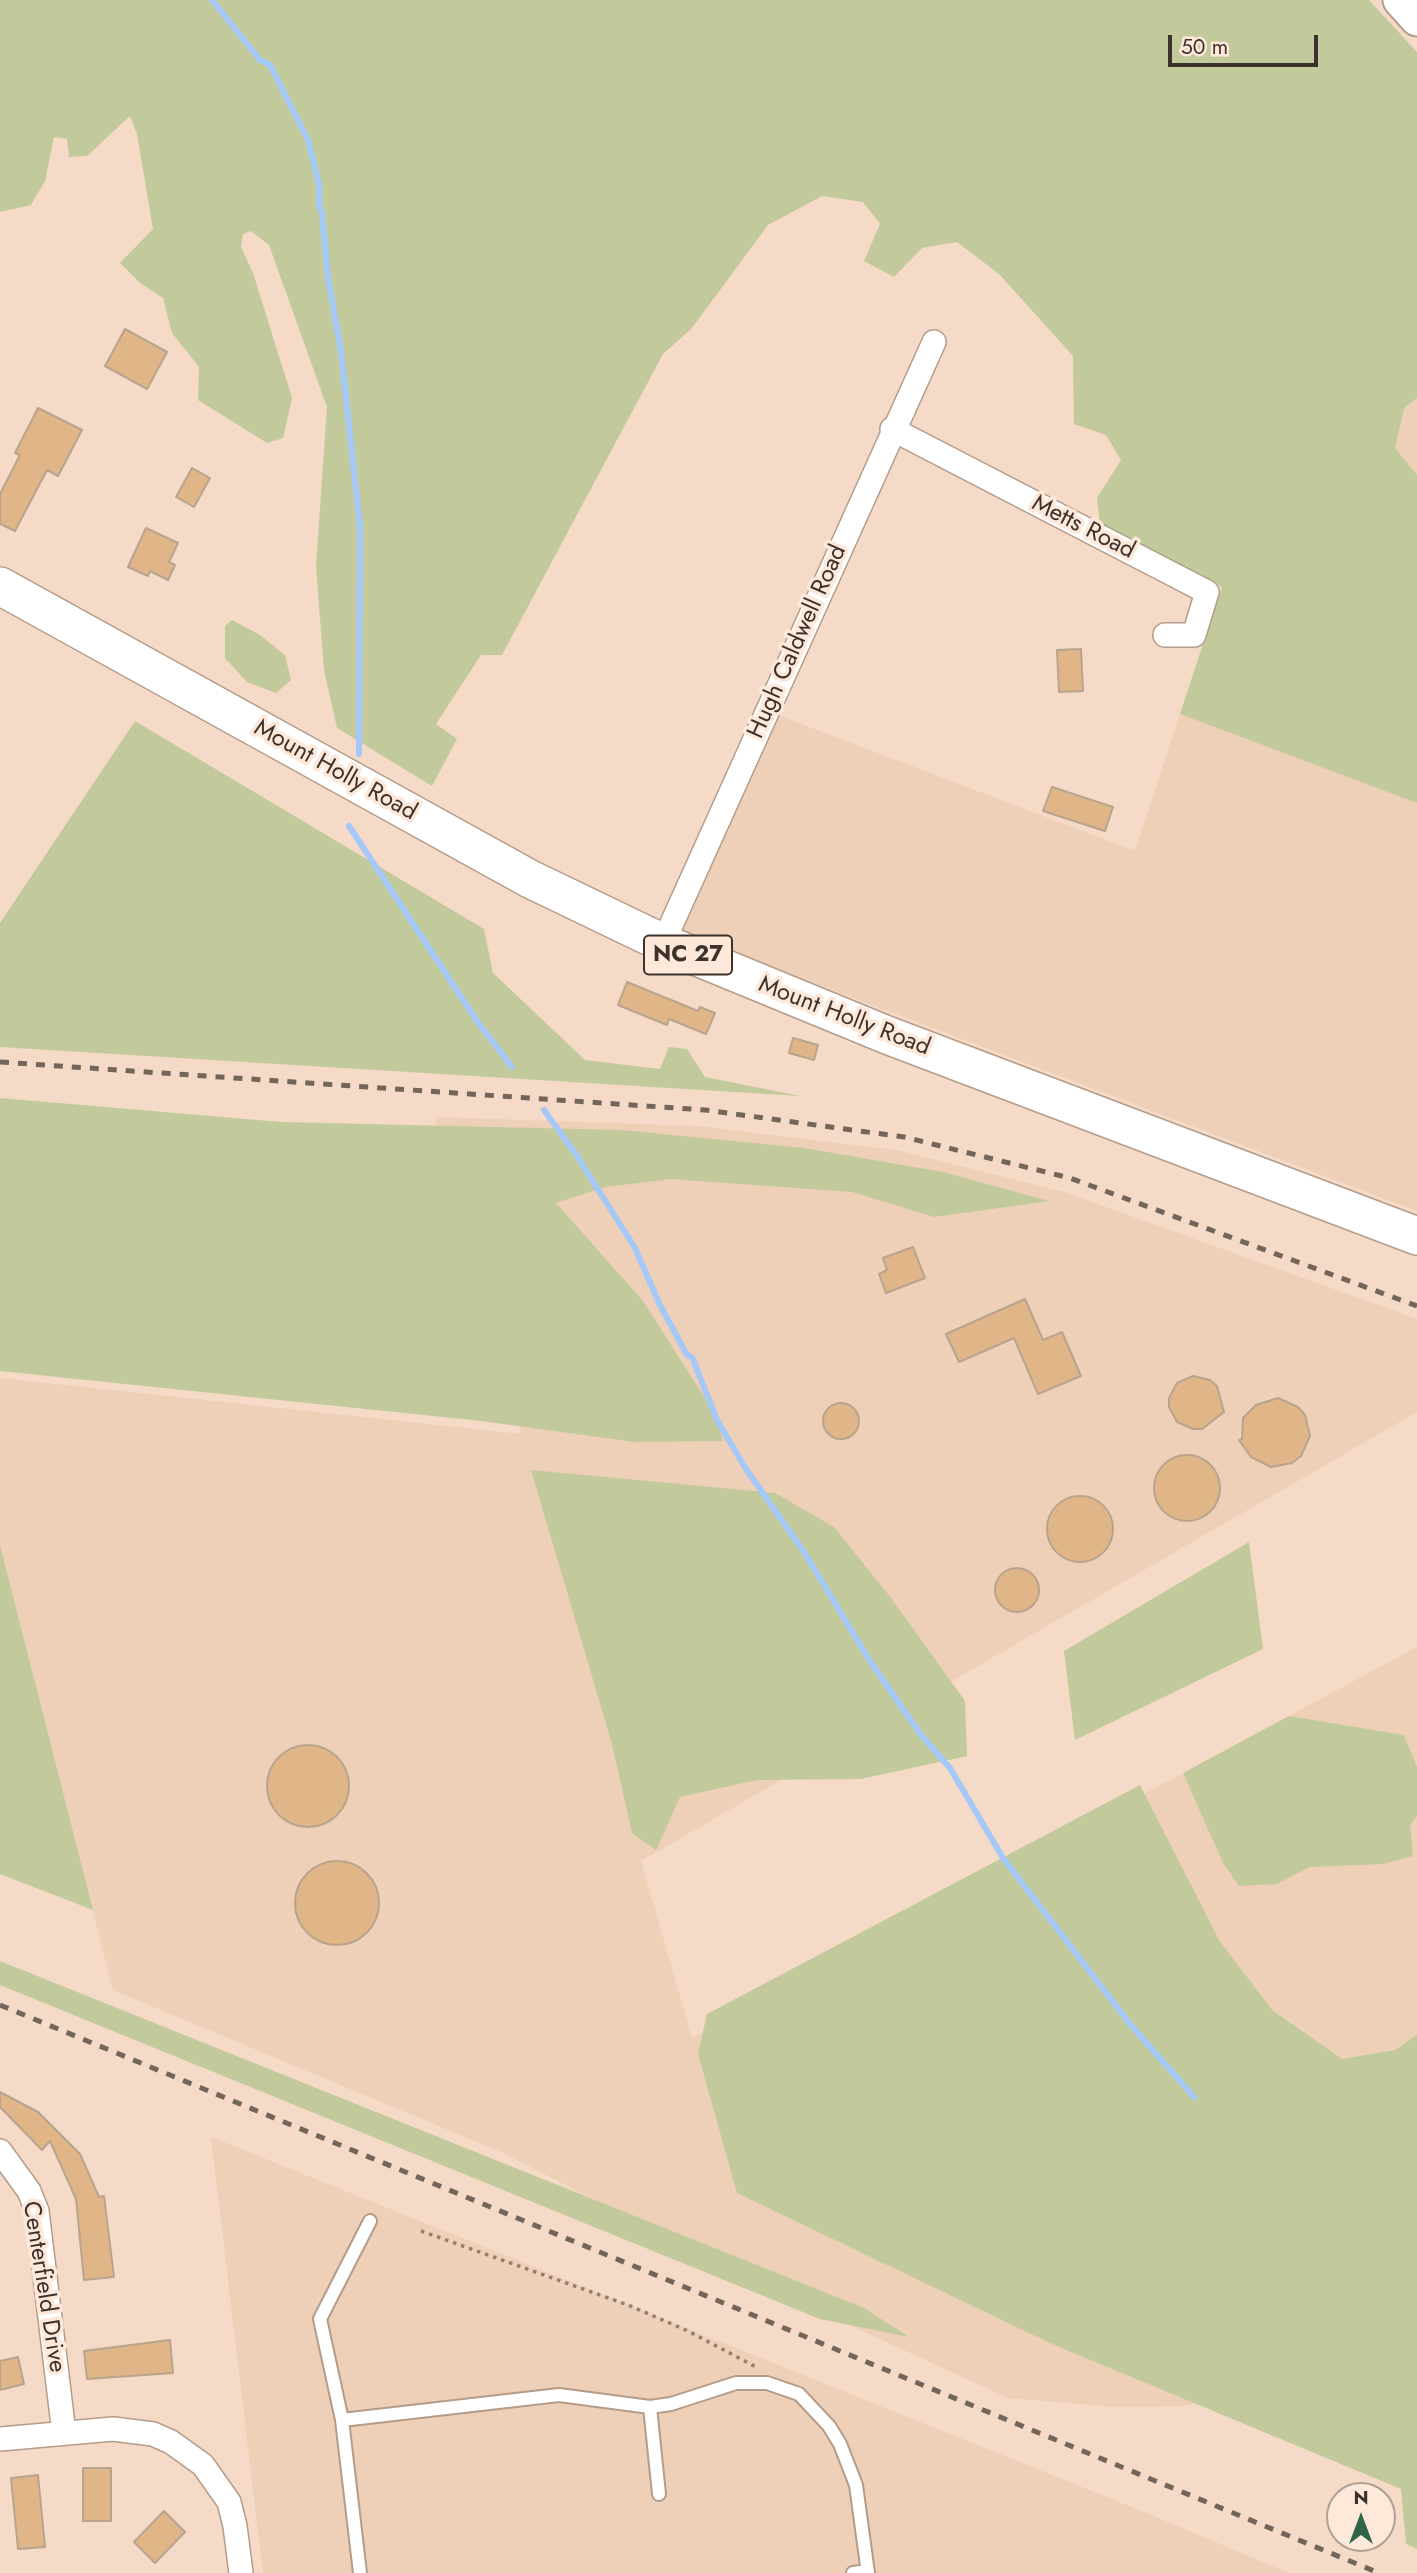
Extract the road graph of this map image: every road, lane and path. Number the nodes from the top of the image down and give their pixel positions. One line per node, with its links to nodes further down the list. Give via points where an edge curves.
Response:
1 (1400, 0): 2 (street)
2 (1417, 19)
3 (934, 342): 4 (street, Hugh Caldwell Road)
4 (892, 429): 6 (street, Metts Road, via 1207,592 1194,635); 7 (street, Hugh Caldwell Road)
5 (0, 586): 7 (main road, Mount Holly Road / NC 27, via 530,879)
6 (1165, 635)
7 (663, 943): 8 (main road, Mount Holly Road / NC 27, via 887,1035)
8 (1417, 1236)
9 (0, 2151): 15 (street, Centerfield Drive, via 24,2182 37,2211)
10 (370, 2221): 14 (lane, via 320,2319)
11 (421, 2231): 12 (path, via 640,2310 744,2360)
12 (799, 2394): 13 (lane, via 751,2381); 18 (lane, via 829,2426 851,2466)
13 (650, 2407): 14 (lane, via 559,2395); 17 (lane)
14 (342, 2420): 20 (lane)
15 (64, 2432): 16 (street); 19 (street, via 113,2429 153,2434 184,2449 203,2465 229,2502)
16 (0, 2439)
17 (659, 2494)
18 (868, 2572): 21 (lane)
19 (241, 2573)
20 (360, 2573)
21 (853, 2573)

